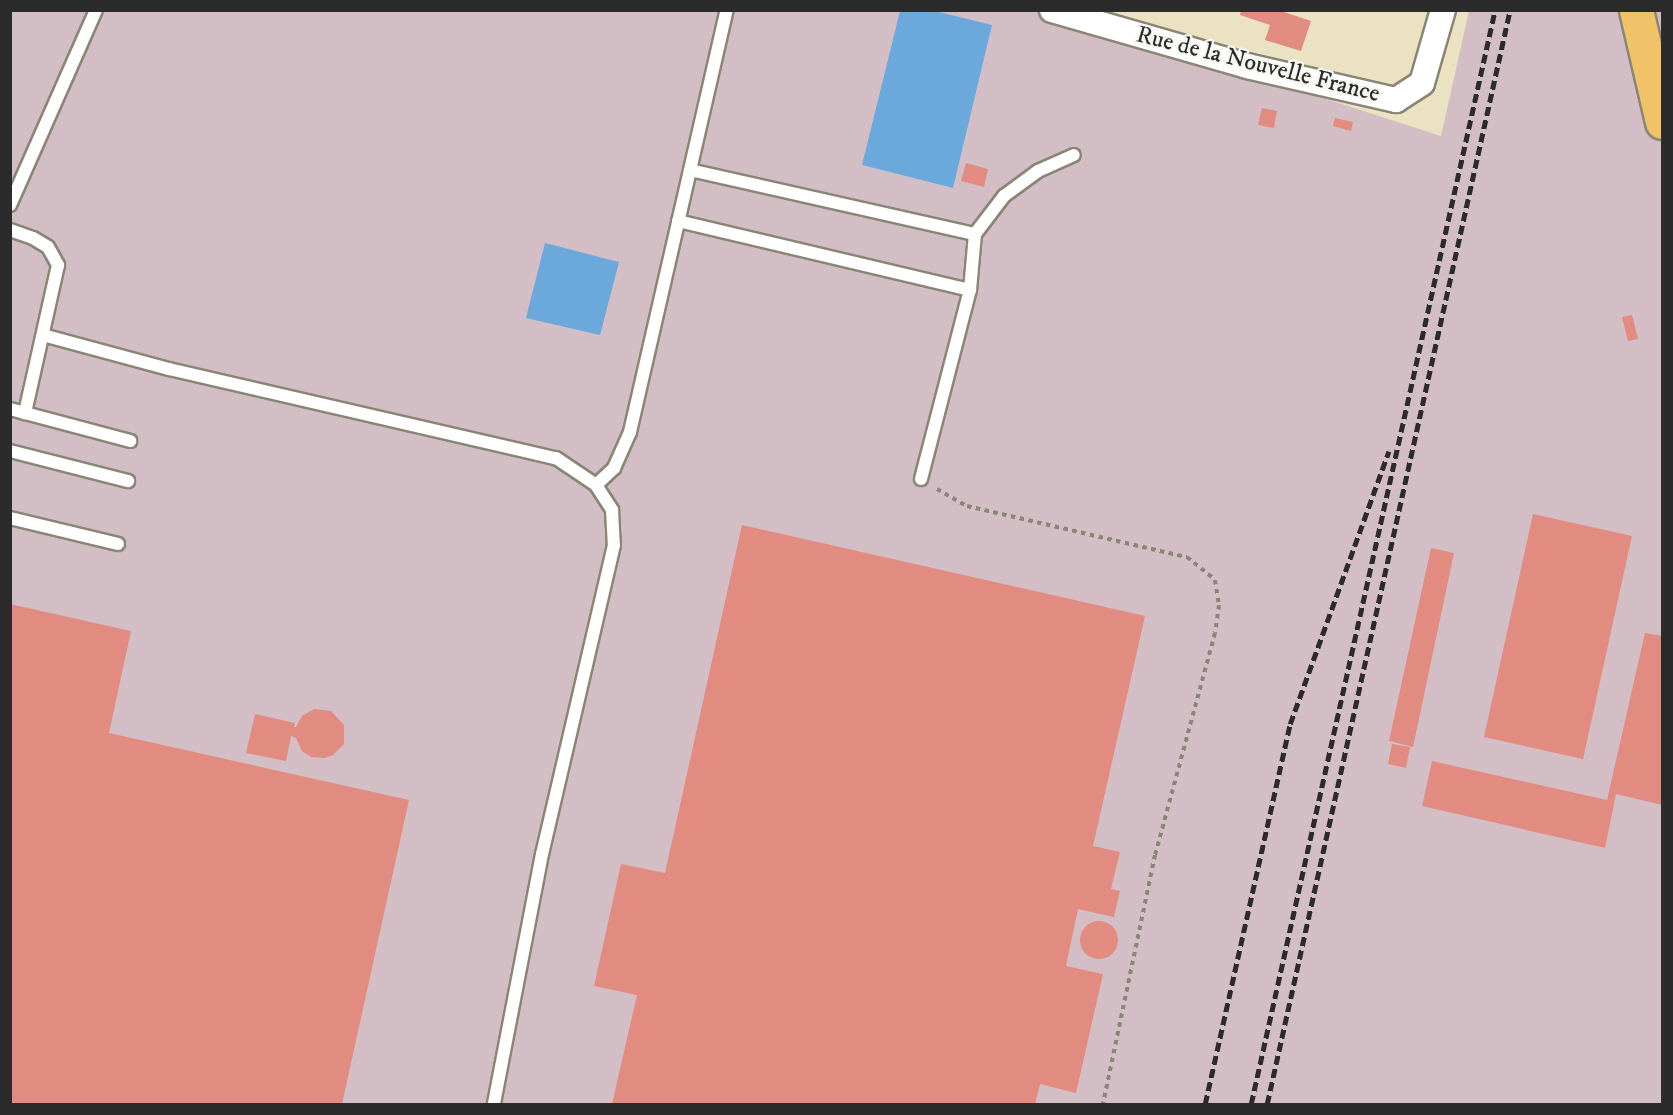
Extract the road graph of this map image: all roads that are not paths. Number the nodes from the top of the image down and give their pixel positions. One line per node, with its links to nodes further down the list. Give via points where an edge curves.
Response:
1 (96, 10): 9 (lane)
2 (727, 10): 8 (lane)
3 (1052, 10): 4 (street, Rue de la Nouvelle France, via 1247,66 1396,100 1422,83)
4 (1443, 10)
5 (1636, 10): 6 (main road)
6 (1662, 122)
7 (1074, 155): 12 (lane, via 1038,171 1004,196)
8 (690, 170): 10 (lane); 12 (lane)
9 (10, 205)
10 (678, 221): 13 (lane); 21 (lane, via 630,432 614,468)
11 (10, 230): 14 (lane, via 48,247 58,265)
12 (975, 234): 13 (lane)
13 (970, 290): 19 (lane)
14 (43, 335): 16 (lane); 21 (lane, via 169,369 556,458)
15 (10, 409): 16 (lane)
16 (25, 413): 17 (lane)
17 (130, 441)
18 (10, 451): 20 (lane)
19 (921, 479)
20 (128, 481)
21 (596, 485): 24 (lane, via 612,510 614,545 542,854)
22 (10, 518): 23 (lane)
23 (117, 544)
24 (494, 1104)

